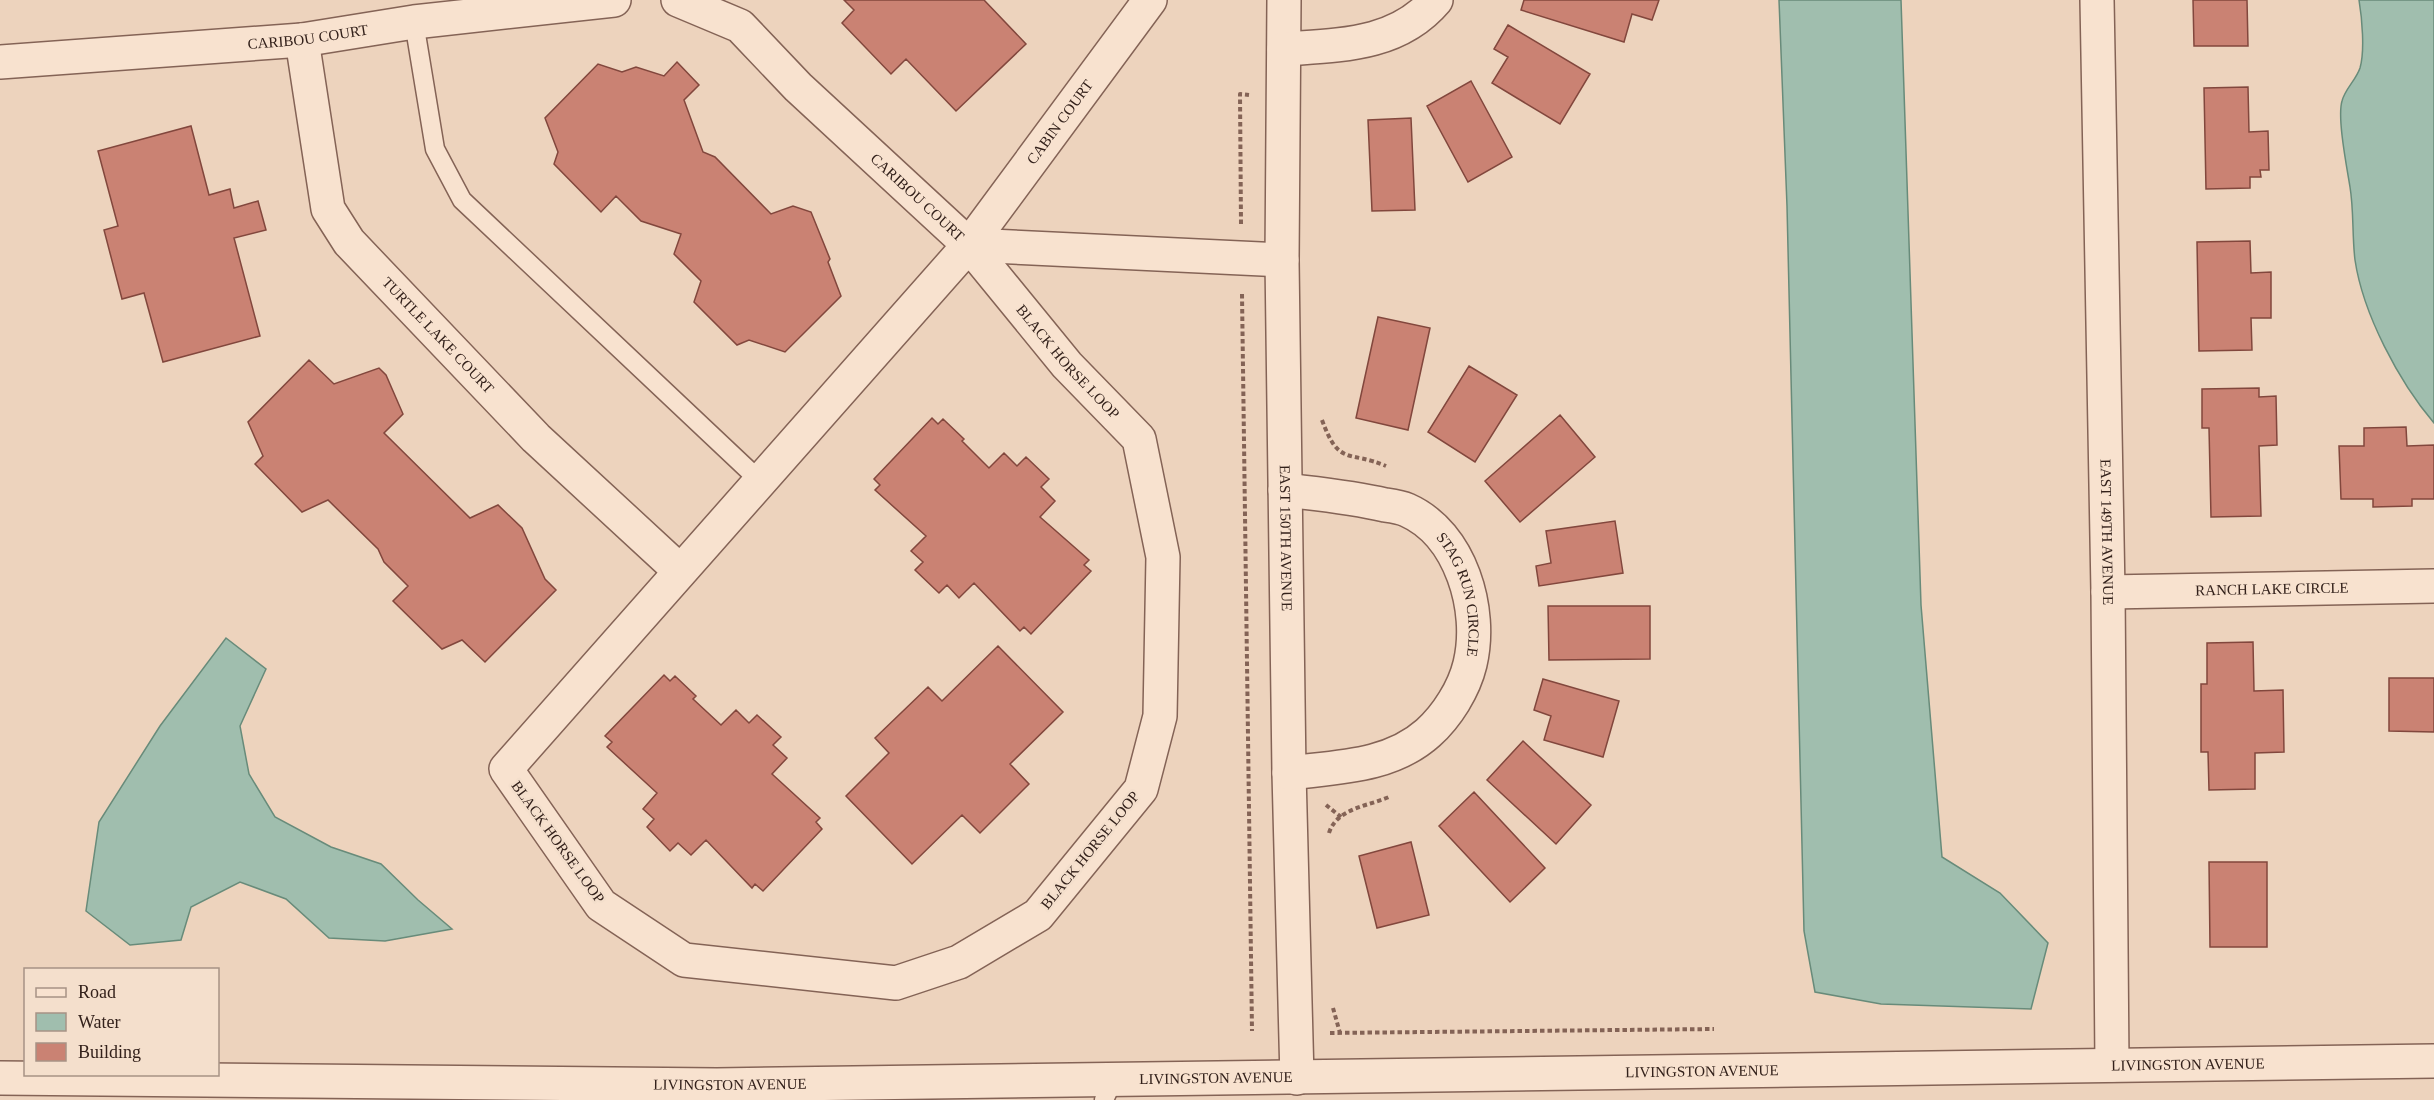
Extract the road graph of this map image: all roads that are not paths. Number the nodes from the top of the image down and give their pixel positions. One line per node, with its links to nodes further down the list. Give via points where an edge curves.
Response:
1 (614, 0): 7 (street, CARIBOU COURT)
2 (678, 0): 11 (street, CARIBOU COURT, via 740,26 798,87)
3 (1150, 0): 11 (street, CABIN COURT)
4 (1284, 0): 9 (street, EAST 150TH AVENUE)
5 (1436, 0): 9 (street, via 1404,27 1374,40)
6 (2097, 0): 17 (street, EAST 149TH AVENUE)
7 (413, 11): 8 (street, CARIBOU COURT); 13 (lane, via 435,149 462,200)
8 (302, 40): 10 (street, CARIBOU COURT); 15 (street, TURTLE LAKE COURT, via 328,209 349,242 536,438)
9 (1284, 49): 12 (street, EAST 150TH AVENUE)
10 (0, 62)
11 (969, 245): 12 (street, CARIBOU COURT); 13 (street, BLACK HORSE LOOP); 15 (street, BLACK HORSE LOOP, via 1067,365 1139,439 1163,557 1160,716 1141,789 1038,915 959,962 896,983 684,960 601,905 506,769)
12 (1282, 260): 14 (street, EAST 150TH AVENUE)
13 (760, 481): 15 (street, BLACK HORSE LOOP)
14 (1285, 490): 18 (street, EAST 150TH AVENUE); 18 (street, STAG RUN CIRCLE, via 1407,510 1433,528 1455,556 1468,593 1474,633 1470,665 1452,706 1427,734 1398,753 1368,763)
15 (680, 571)
16 (2434, 585): 17 (street, RANCH LAKE CIRCLE)
17 (2108, 592): 20 (street, EAST 149TH AVENUE)
18 (1289, 773): 22 (street, EAST 150TH AVENUE)
19 (2434, 1061): 20 (street, LIVINGSTON AVENUE)
20 (2112, 1065): 22 (street, LIVINGSTON AVENUE)
21 (0, 1078): 23 (street, LIVINGSTON AVENUE)
22 (1297, 1078): 24 (street, LIVINGSTON AVENUE)
23 (235, 1090): 25 (street, LIVINGSTON AVENUE)
24 (1108, 1090): 26 (street, LIVINGSTON AVENUE)
25 (368, 1091): 26 (street, LIVINGSTON AVENUE)
26 (717, 1093)

